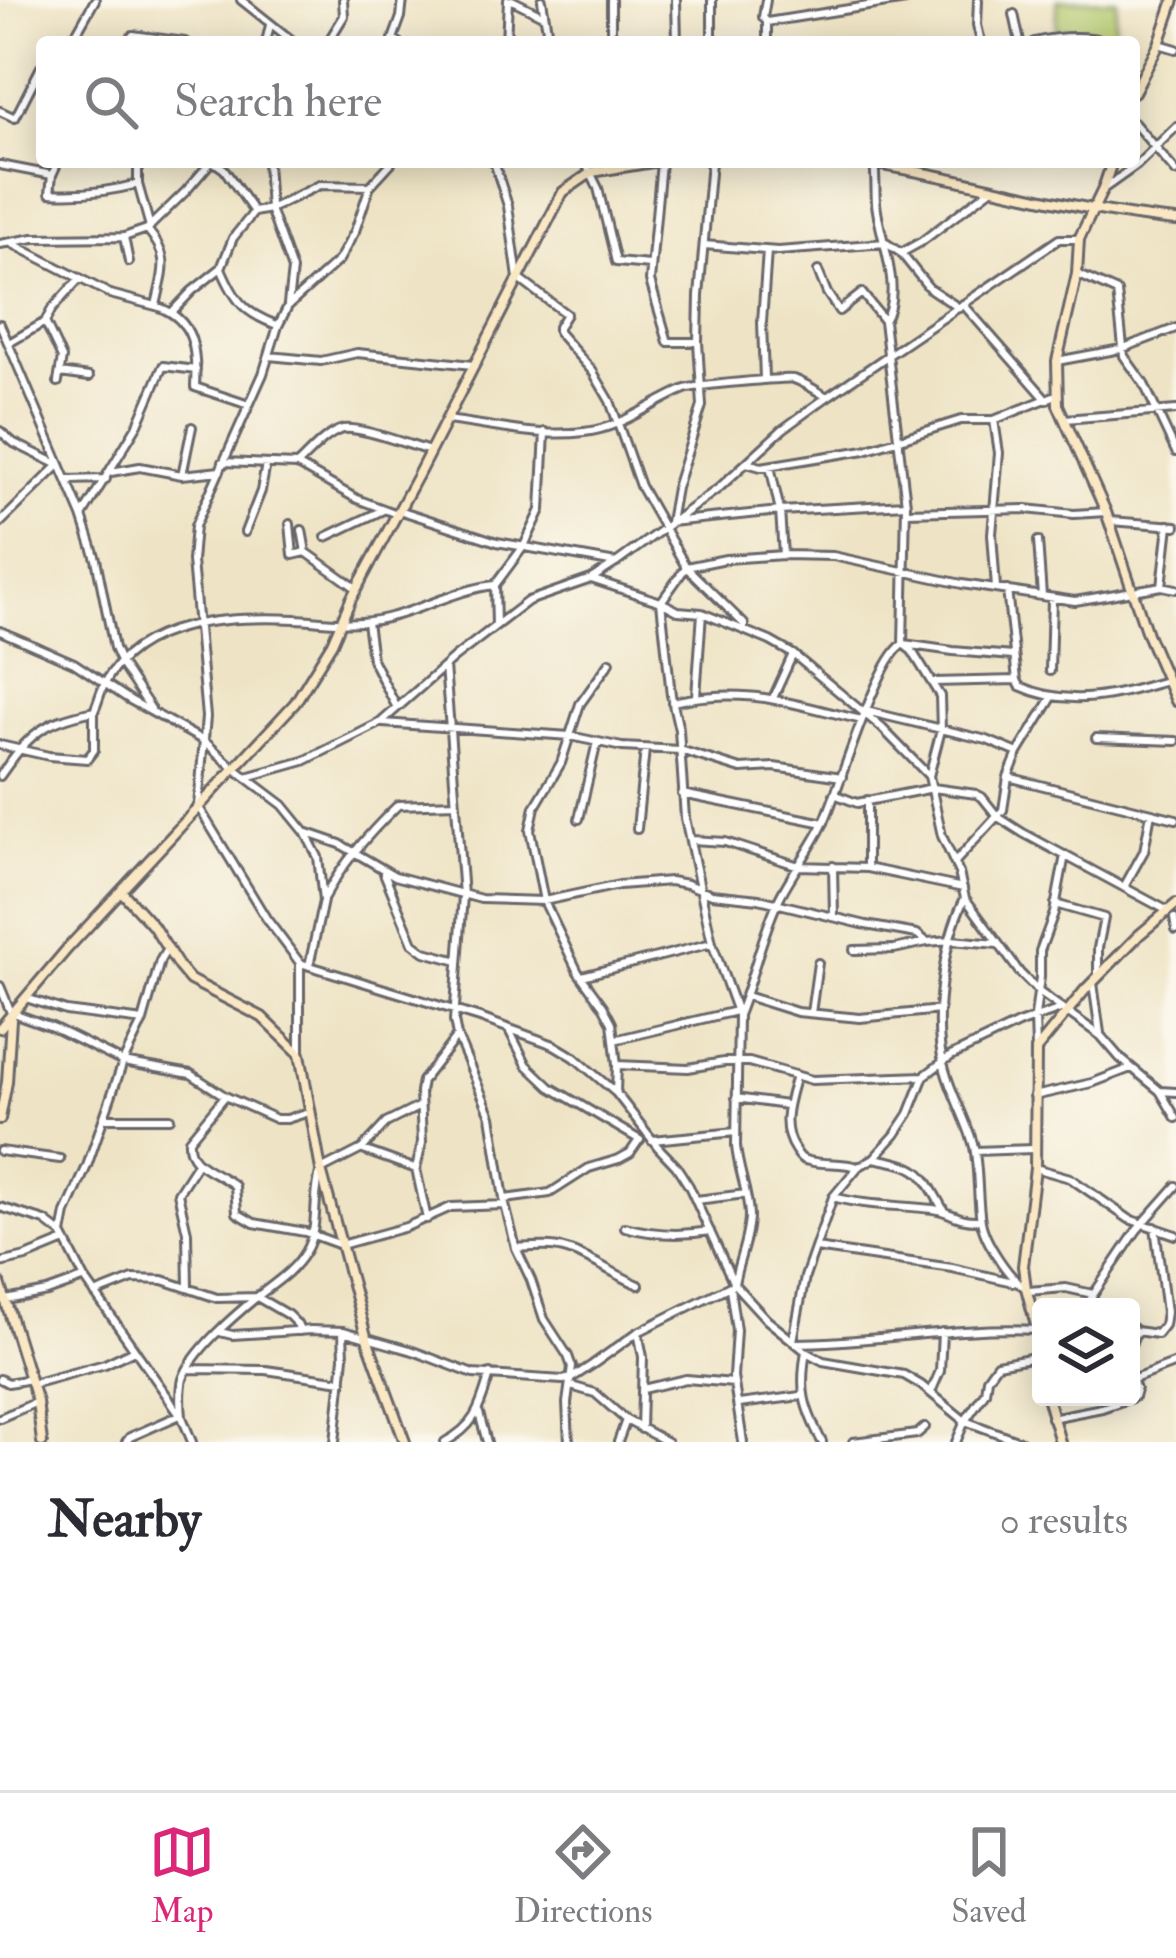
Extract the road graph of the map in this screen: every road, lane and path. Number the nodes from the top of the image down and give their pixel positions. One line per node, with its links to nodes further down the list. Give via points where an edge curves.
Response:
1 (95, 0): 18 (street)
2 (241, 0): 17 (street)
3 (343, 0): 21 (street)
4 (403, 0): 22 (street)
5 (510, 0): 15 (street); 23 (street)
6 (542, 0): 15 (street)
7 (611, 0): 25 (street)
8 (676, 0): 26 (street)
9 (712, 0): 27 (street)
10 (766, 0): 16 (street)
11 (906, 0): 16 (street)
12 (978, 0): 29 (street)
13 (1174, 0): 31 (street)
14 (1014, 14): 30 (street)
15 (544, 16): 24 (street)
16 (767, 22): 28 (street)
17 (270, 25): 19 (street); 20 (street)
18 (72, 36)
19 (267, 36)
20 (286, 36)
21 (332, 36)
22 (394, 36)
23 (507, 36)
24 (549, 36)
25 (611, 36)
26 (677, 36)
27 (712, 36)
28 (767, 36)
29 (980, 36)
30 (1019, 36)
31 (1159, 44): 32 (street); 34 (street)
32 (1176, 49)
33 (36, 77): 35 (street, via 16,118)
34 (1140, 80)
35 (0, 111)
36 (1176, 128): 38 (street)
37 (1140, 130): 38 (street)
38 (1154, 148): 39 (street); 57 (street)
39 (1140, 161)
40 (0, 165): 58 (street)
41 (55, 168): 58 (street)
42 (138, 168): 59 (street)
43 (206, 168): 67 (street)
44 (221, 168): 65 (street)
45 (267, 168): 63 (street)
46 (386, 168): 60 (street)
47 (496, 168): 82 (street)
48 (589, 168): 56 (street)
49 (618, 168): 56 (street)
50 (657, 168): 77 (street)
51 (710, 168): 73 (street)
52 (875, 168): 70 (street)
53 (898, 168): 61 (street)
54 (1110, 168): 62 (street)
55 (1132, 168): 62 (street)
56 (592, 172): 77 (street, via 616,262); 82 (street, via 563,192)
57 (1176, 172)
58 (52, 176): 59 (street, via 50,193)
59 (138, 184): 67 (street)
60 (370, 186): 63 (street, via 320,185); 84 (street, via 339,260)
61 (993, 188): 64 (street); 75 (street)
62 (1102, 190): 64 (street)
63 (270, 208): 65 (street); 84 (street, via 292,270)
64 (1091, 210): 66 (street); 69 (street)
65 (254, 212): 78 (street)
66 (1176, 221)
67 (148, 228): 68 (street); 83 (street, via 165,262)
68 (124, 237): 71 (street); 76 (street)
69 (1079, 239): 80 (street); 85 (street, via 1059,238)
70 (882, 242): 74 (street); 75 (street); 87 (street, via 891,278)
71 (11, 243): 72 (street); 81 (street)
72 (0, 244)
73 (704, 244): 74 (street); 92 (street)
74 (767, 251): 101 (street)
75 (901, 253): 85 (street, via 929,288)
76 (129, 262)
77 (650, 266): 92 (street, via 668,342)
78 (220, 268): 86 (street); 90 (street, via 250,314)
79 (818, 271): 87 (street, via 839,311 862,293)
80 (1077, 274): 94 (street, via 1117,292); 97 (street)
81 (80, 278): 83 (street); 88 (street)
82 (518, 278): 98 (street); 111 (street, via 565,312 558,332 593,372)
83 (156, 306): 86 (street)
84 (288, 306): 90 (street)
85 (961, 306): 96 (street); 104 (street)
86 (172, 312): 99 (street, via 192,340)
87 (884, 321): 96 (street)
88 (45, 322): 93 (street); 100 (street, via 62,358 59,378)
89 (0, 324): 93 (street)
90 (278, 326): 95 (street)
91 (1176, 328): 94 (street)
92 (698, 342): 102 (street)
93 (9, 343): 123 (street)
94 (1121, 350): 97 (street); 107 (street)
95 (269, 356): 98 (street, via 320,361 357,353); 105 (street)
96 (890, 356): 103 (street); 115 (street)
97 (1057, 362): 104 (street)
98 (472, 365): 109 (street)
99 (196, 370): 105 (street, via 195,388); 127 (street, via 163,366)
100 (89, 377)
101 (764, 379): 102 (street); 103 (street, via 792,378)
102 (702, 387): 111 (street); 138 (street)
103 (827, 397): 120 (street)
104 (1052, 397): 108 (street); 110 (street)
105 (249, 405): 124 (street)
106 (1176, 410): 107 (street)
107 (1157, 411): 108 (street); 119 (street)
108 (1065, 419): 135 (street)
109 (446, 420): 114 (street); 118 (street)
110 (994, 420): 115 (street, via 961,420); 132 (street)
111 (618, 423): 114 (street); 138 (street, via 640,486)
112 (192, 427): 126 (street)
113 (0, 431): 117 (street)
114 (544, 432): 144 (street, via 541,510)
115 (900, 439): 125 (street); 129 (street)
116 (0, 443): 117 (street)
117 (14, 443): 123 (street)
118 (430, 451): 122 (street, via 343,429); 133 (street)
119 (1176, 452)
120 (747, 463): 125 (street); 138 (street)
121 (266, 464): 122 (street); 124 (street); 141 (street)
122 (297, 465): 130 (street)
123 (60, 466): 128 (street); 136 (street)
124 (222, 466): 126 (street); 164 (street, via 192,538)
125 (770, 466): 131 (street)
126 (182, 475): 127 (street, via 140,467)
127 (109, 476): 128 (street); 134 (street)
128 (68, 480): 134 (street)
129 (906, 508): 131 (street); 132 (street); 149 (street)
130 (384, 509): 133 (street); 142 (street)
131 (780, 511): 138 (street); 146 (street)
132 (993, 511): 135 (street); 154 (street)
133 (398, 512): 144 (street); 153 (street)
134 (82, 516): 172 (street)
135 (1108, 517): 139 (street); 157 (street)
136 (0, 524)
137 (290, 524): 145 (street, via 293,555)
138 (667, 525): 147 (street); 148 (street)
139 (1173, 525): 152 (street)
140 (302, 530): 145 (street)
141 (245, 532)
142 (326, 537)
143 (1038, 541): 158 (street)
144 (524, 546): 147 (street); 151 (street)
145 (306, 552): 153 (street)
146 (783, 555): 148 (street); 149 (street)
147 (616, 563): 150 (street)
148 (686, 567): 160 (street); 166 (street)
149 (904, 571): 154 (street); 168 (street)
150 (591, 579): 160 (street); 165 (street, via 528,602)
151 (496, 585): 163 (street); 165 (street)
152 (1162, 586): 155 (street); 157 (street)
153 (356, 588): 162 (street)
154 (996, 588): 156 (street)
155 (1176, 589)
156 (1007, 590): 158 (street); 170 (street)
157 (1131, 590): 159 (street); 176 (street)
158 (1042, 596): 159 (street)
159 (1052, 598): 174 (street)
160 (661, 602): 161 (street); 183 (street)
161 (702, 613): 166 (street); 179 (street)
162 (341, 622): 163 (street); 164 (street); 201 (street, via 295,703)
163 (367, 622): 184 (street, via 373,659)
164 (199, 624): 172 (street, via 156,635); 193 (street)
165 (496, 626): 173 (street)
166 (744, 629): 169 (street)
167 (0, 631): 178 (street)
168 (903, 644): 170 (street); 177 (street); 187 (street)
169 (793, 654): 181 (street); 187 (street)
170 (1013, 656): 175 (street)
171 (610, 662): 191 (street, via 580,704)
172 (121, 664): 178 (street); 186 (street)
173 (446, 666): 184 (street); 189 (street)
174 (1050, 671)
175 (1017, 680): 177 (street); 180 (street)
176 (1166, 681): 180 (street, via 1088,700); 182 (street)
177 (933, 682): 190 (street)
178 (105, 683): 185 (street); 186 (street)
179 (696, 696): 181 (street); 183 (street)
180 (1053, 697): 200 (street)
181 (772, 698): 187 (street)
182 (1176, 700)
183 (672, 702): 199 (street)
184 (398, 709): 188 (street)
185 (94, 711): 198 (street, via 47,724); 198 (street, via 87,759)
186 (152, 711): 193 (street)
187 (865, 715): 190 (street); 203 (street); 205 (street)
188 (380, 723): 189 (street); 204 (street, via 304,761)
189 (449, 728): 191 (street); 211 (street)
190 (941, 730): 200 (street); 203 (street)
191 (570, 736): 195 (street); 235 (street, via 532,813)
192 (1096, 737): 194 (street)
193 (204, 740): 201 (street); 212 (street)
194 (1176, 741)
195 (597, 742): 197 (street); 215 (street)
196 (0, 745): 198 (street)
197 (645, 749): 199 (street); 218 (street)
198 (18, 750): 202 (street)
199 (680, 750): 205 (street, via 741,769); 208 (street)
200 (1018, 753): 206 (street)
201 (234, 767): 204 (street); 212 (street)
202 (0, 776)
203 (929, 776): 207 (street)
204 (247, 777): 219 (street)
205 (842, 777): 209 (street)
206 (1008, 777): 213 (street); 214 (street)
207 (933, 788): 210 (street); 214 (street, via 976,794); 223 (street)
208 (682, 794): 217 (street); 220 (street)
209 (834, 794): 210 (street); 217 (street)
210 (867, 800): 226 (street)
211 (455, 803): 221 (street, via 398,805); 232 (street)
212 (199, 806): 231 (street); 251 (street)
213 (1151, 813): 216 (street); 228 (street, via 1144,851)
214 (998, 817): 222 (street); 223 (street)
215 (579, 818)
216 (1176, 819)
217 (824, 823): 224 (street)
218 (638, 829)
219 (305, 832): 221 (street); 234 (street, via 318,857)
220 (691, 840): 224 (street); 230 (street)
221 (356, 852): 227 (street); 234 (street)
222 (1065, 856): 228 (street); 237 (street)
223 (955, 862): 229 (street)
224 (799, 866): 225 (street); 236 (street)
225 (833, 866): 226 (street); 239 (street)
226 (867, 868): 229 (street)
227 (383, 870): 232 (street); 249 (street, via 412,943)
228 (1124, 887): 238 (street)
229 (964, 888): 233 (street)
230 (699, 890): 235 (street, via 650,881); 236 (street); 244 (street)
231 (122, 892): 246 (street); 257 (street)
232 (464, 896): 235 (street); 249 (street)
233 (965, 898): 242 (street); 245 (street)
234 (323, 901): 251 (street)
235 (544, 901): 252 (street)
236 (777, 903): 239 (street); 256 (street)
237 (1055, 904): 253 (street, via 1104,918); 255 (street, via 1042,941)
238 (1172, 913): 241 (street); 253 (street)
239 (834, 917): 240 (street)
240 (888, 928): 243 (street); 247 (street)
241 (1176, 930)
242 (951, 940): 243 (street); 245 (street); 258 (street)
243 (927, 942): 247 (street)
244 (712, 943): 252 (street); 261 (street)
245 (998, 944): 255 (street)
246 (168, 947): 265 (street); 272 (street, via 190,980 262,1017)
247 (888, 949): 248 (street)
248 (854, 950)
249 (458, 961): 259 (street)
250 (818, 963): 263 (street)
251 (304, 965): 259 (street); 272 (street)
252 (582, 976): 270 (street, via 608,1014)
253 (1096, 981): 260 (street); 269 (street)
254 (0, 986): 262 (street)
255 (1039, 992): 260 (street); 264 (street)
256 (746, 996): 261 (street); 263 (street)
257 (26, 998): 262 (street); 265 (street)
258 (940, 1010): 263 (street); 275 (street)
259 (454, 1011): 267 (street); 268 (street)
260 (1064, 1011): 264 (street); 269 (street); 271 (street)
261 (737, 1013): 270 (street); 274 (street)
262 (12, 1014): 266 (street); 273 (street); 292 (street)
263 (811, 1014)
264 (1035, 1019): 271 (street); 275 (street)
265 (143, 1021): 273 (street)
266 (0, 1028)
267 (509, 1029): 282 (street, via 554,1045); 295 (street, via 527,1065 550,1087)
268 (457, 1036): 287 (street, via 422,1081); 312 (street, via 491,1116)
269 (1101, 1036): 277 (street)
270 (614, 1040): 276 (street)
271 (1036, 1050): 284 (street)
272 (300, 1054): 288 (street)
273 (123, 1061): 283 (street, via 191,1074); 289 (street)
274 (736, 1061): 276 (street, via 688,1069); 278 (street); 285 (street)
275 (943, 1062): 279 (street); 300 (street)
276 (616, 1065): 282 (street)
277 (1131, 1068): 280 (street); 284 (street)
278 (796, 1076): 279 (street); 286 (street)
279 (924, 1076): 301 (street, via 909,1114)
280 (1160, 1091): 281 (street); 291 (street)
281 (1176, 1092)
282 (616, 1093): 293 (street)
283 (225, 1096): 288 (street, via 280,1120); 303 (street, via 189,1139)
284 (1034, 1096): 297 (street)
285 (736, 1098): 286 (street); 294 (street)
286 (788, 1105): 304 (street, via 787,1136 800,1157)
287 (420, 1106): 298 (street, via 386,1123); 306 (street)
288 (311, 1111): 307 (street)
289 (104, 1118): 290 (street); 325 (street)
290 (170, 1118)
291 (1176, 1118)
292 (0, 1119)
293 (646, 1131): 295 (street); 296 (street)
294 (736, 1132): 296 (street); 309 (street)
295 (640, 1140): 312 (street, via 620,1159 550,1193)
296 (652, 1140): 311 (street)
297 (1034, 1149): 300 (street); 305 (street)
298 (362, 1150): 306 (street); 307 (street)
299 (0, 1151): 302 (street)
300 (975, 1151): 318 (street)
301 (874, 1157): 304 (street); 316 (street, via 923,1174)
302 (59, 1160)
303 (199, 1162): 323 (street, via 235,1186 241,1217); 335 (street, via 178,1193)
304 (858, 1167): 310 (street)
305 (1035, 1168): 319 (street, via 1070,1178); 336 (street)
306 (416, 1169): 317 (street)
307 (321, 1170): 313 (street); 314 (street)
308 (1176, 1186): 319 (street)
309 (747, 1194): 311 (street); 334 (street, via 749,1222)
310 (833, 1197): 316 (street); 328 (street)
311 (696, 1200): 322 (street)
312 (505, 1202): 317 (street, via 452,1207); 327 (street)
313 (331, 1204): 314 (street); 326 (street)
314 (316, 1205): 323 (street)
315 (0, 1207): 325 (street, via 45,1221)
316 (946, 1213): 318 (street)
317 (427, 1219): 326 (street)
318 (980, 1220): 331 (street)
319 (1142, 1225): 321 (street); 338 (street)
320 (625, 1227): 322 (street, via 664,1235)
321 (1155, 1228): 324 (street); 344 (street, via 1166,1320 1157,1334)
322 (710, 1231): 334 (street)
323 (314, 1234): 326 (street); 339 (street, via 295,1267)
324 (1176, 1235)
325 (64, 1237): 329 (street); 330 (street)
326 (341, 1245): 350 (street)
327 (516, 1248): 333 (street, via 562,1248); 362 (street, via 568,1356)
328 (816, 1248): 331 (street); 351 (street)
329 (0, 1263)
330 (85, 1279): 337 (street); 341 (street)
331 (1015, 1282): 336 (street)
332 (0, 1283): 341 (street)
333 (639, 1285)
334 (732, 1286): 348 (street); 351 (street); 363 (street)
335 (188, 1287): 337 (street, via 133,1279); 339 (street, via 218,1298)
336 (1027, 1289): 338 (street); 342 (street)
337 (95, 1294): 352 (street)
338 (1093, 1294): 340 (street)
339 (257, 1297): 345 (street); 347 (street)
340 (1091, 1298)
341 (6, 1300): 361 (street)
342 (1032, 1302)
343 (1032, 1330): 349 (street)
344 (1140, 1330)
345 (300, 1331): 346 (street); 347 (street)
346 (343, 1331): 350 (street); 360 (street)
347 (220, 1332): 356 (street)
348 (638, 1332): 362 (street); 364 (street)
349 (942, 1332): 351 (street); 365 (street)
350 (366, 1336): 357 (street); 383 (street)
351 (794, 1342): 353 (street)
352 (134, 1350): 361 (street); 372 (street)
353 (806, 1352): 365 (street, via 904,1375); 366 (street)
354 (1032, 1358): 376 (street, via 997,1364)
355 (1176, 1363): 358 (street)
356 (188, 1369): 360 (street); 372 (street)
357 (490, 1374): 362 (street); 371 (street)
358 (1140, 1374)
359 (0, 1379): 361 (street)
360 (342, 1381): 382 (street)
361 (31, 1382): 367 (street)
362 (571, 1382): 375 (street); 386 (street)
363 (735, 1383): 364 (street, via 686,1379); 368 (street)
364 (644, 1389): 378 (street)
365 (931, 1393): 376 (street)
366 (802, 1396): 368 (street); 390 (street)
367 (37, 1402): 373 (street); 379 (street)
368 (739, 1404): 389 (street)
369 (1049, 1406): 374 (street)
370 (1102, 1406): 374 (street)
371 (478, 1413): 384 (street); 385 (street)
372 (181, 1416): 380 (street); 381 (street)
373 (0, 1418)
374 (1051, 1418): 394 (street)
375 (626, 1420): 378 (street); 387 (street)
376 (965, 1421): 392 (street); 393 (street)
377 (925, 1427): 391 (street)
378 (641, 1429): 388 (street)
379 (42, 1442)
380 (126, 1442)
381 (192, 1442)
382 (335, 1442)
383 (405, 1442)
384 (445, 1442)
385 (487, 1442)
386 (569, 1442)
387 (618, 1442)
388 (667, 1442)
389 (743, 1442)
390 (823, 1442)
391 (853, 1442)
392 (956, 1442)
393 (1022, 1442)
394 (1060, 1442)

